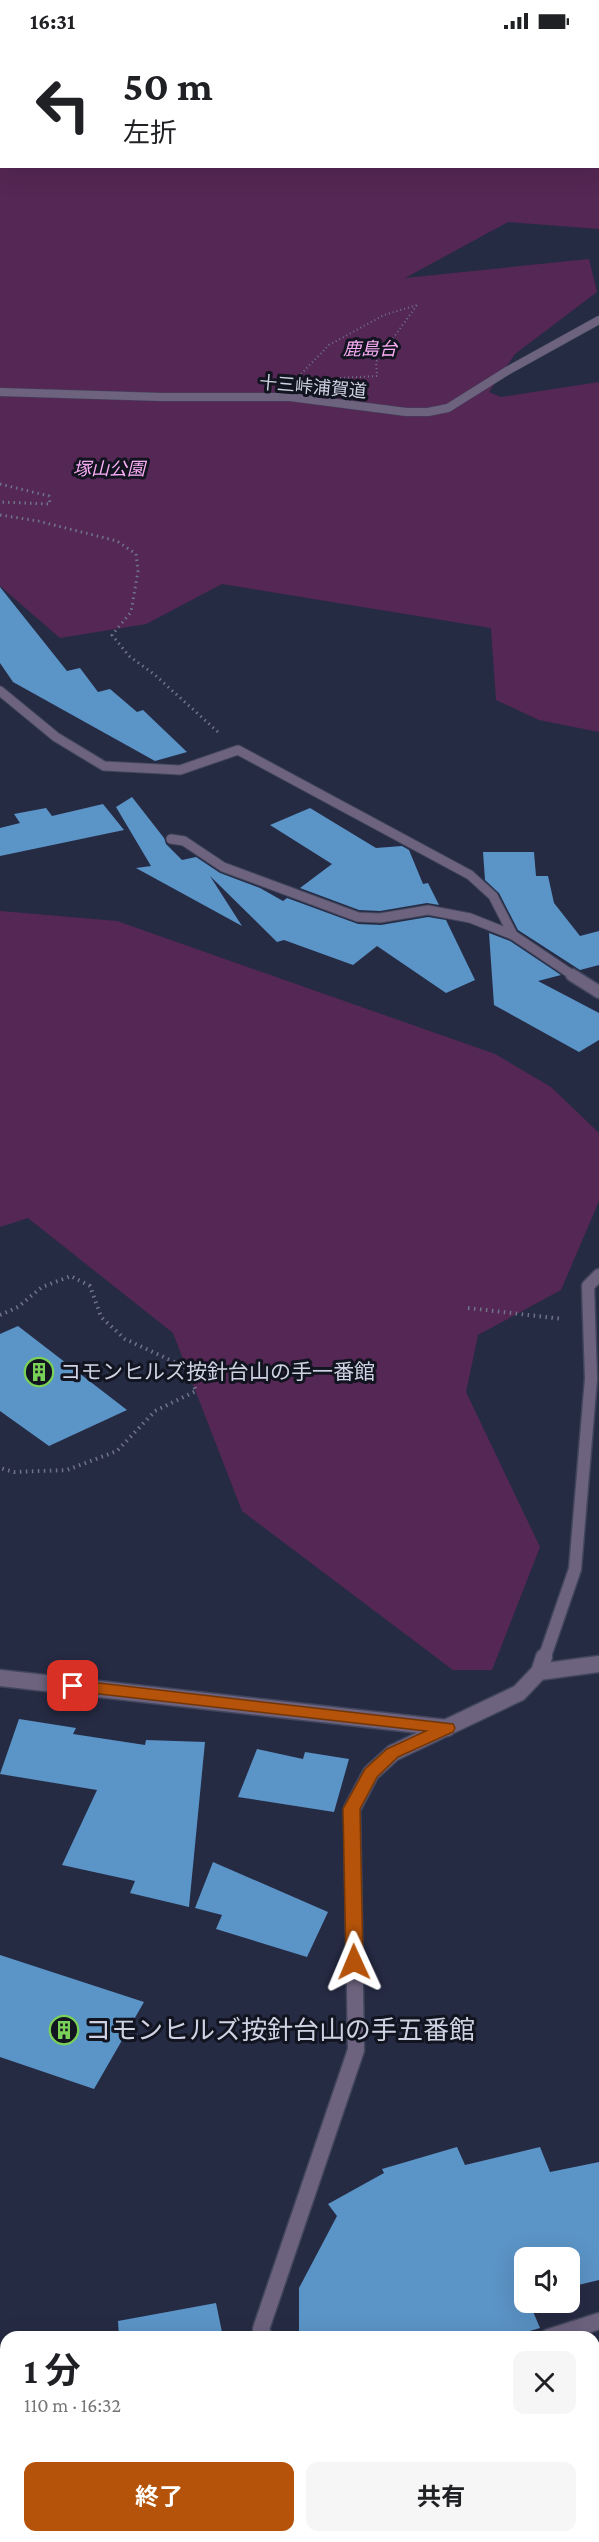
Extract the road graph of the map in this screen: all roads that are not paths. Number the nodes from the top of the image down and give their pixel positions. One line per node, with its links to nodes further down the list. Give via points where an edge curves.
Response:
1 (599, 320): 2 (street, 十三峠浦賀道, via 448,408 428,412 290,396)
2 (0, 392)
3 (0, 691): 5 (street, via 56,737 104,766 180,770 238,750 470,875 493,896)
4 (171, 839): 5 (street, via 184,841 223,867 358,917 380,918 428,910 470,918)
5 (513, 935): 6 (street)
6 (599, 992)
7 (599, 1275): 9 (street, via 588,1286 591,1379 575,1569)
8 (599, 1664): 9 (street)
9 (539, 1672): 11 (street, via 519,1693)
10 (0, 1678): 11 (street)
11 (447, 1728): 13 (street, via 393,1753 371,1773 351,1809 356,2050)
12 (599, 2321): 14 (street)
13 (262, 2331)
14 (568, 2331)

